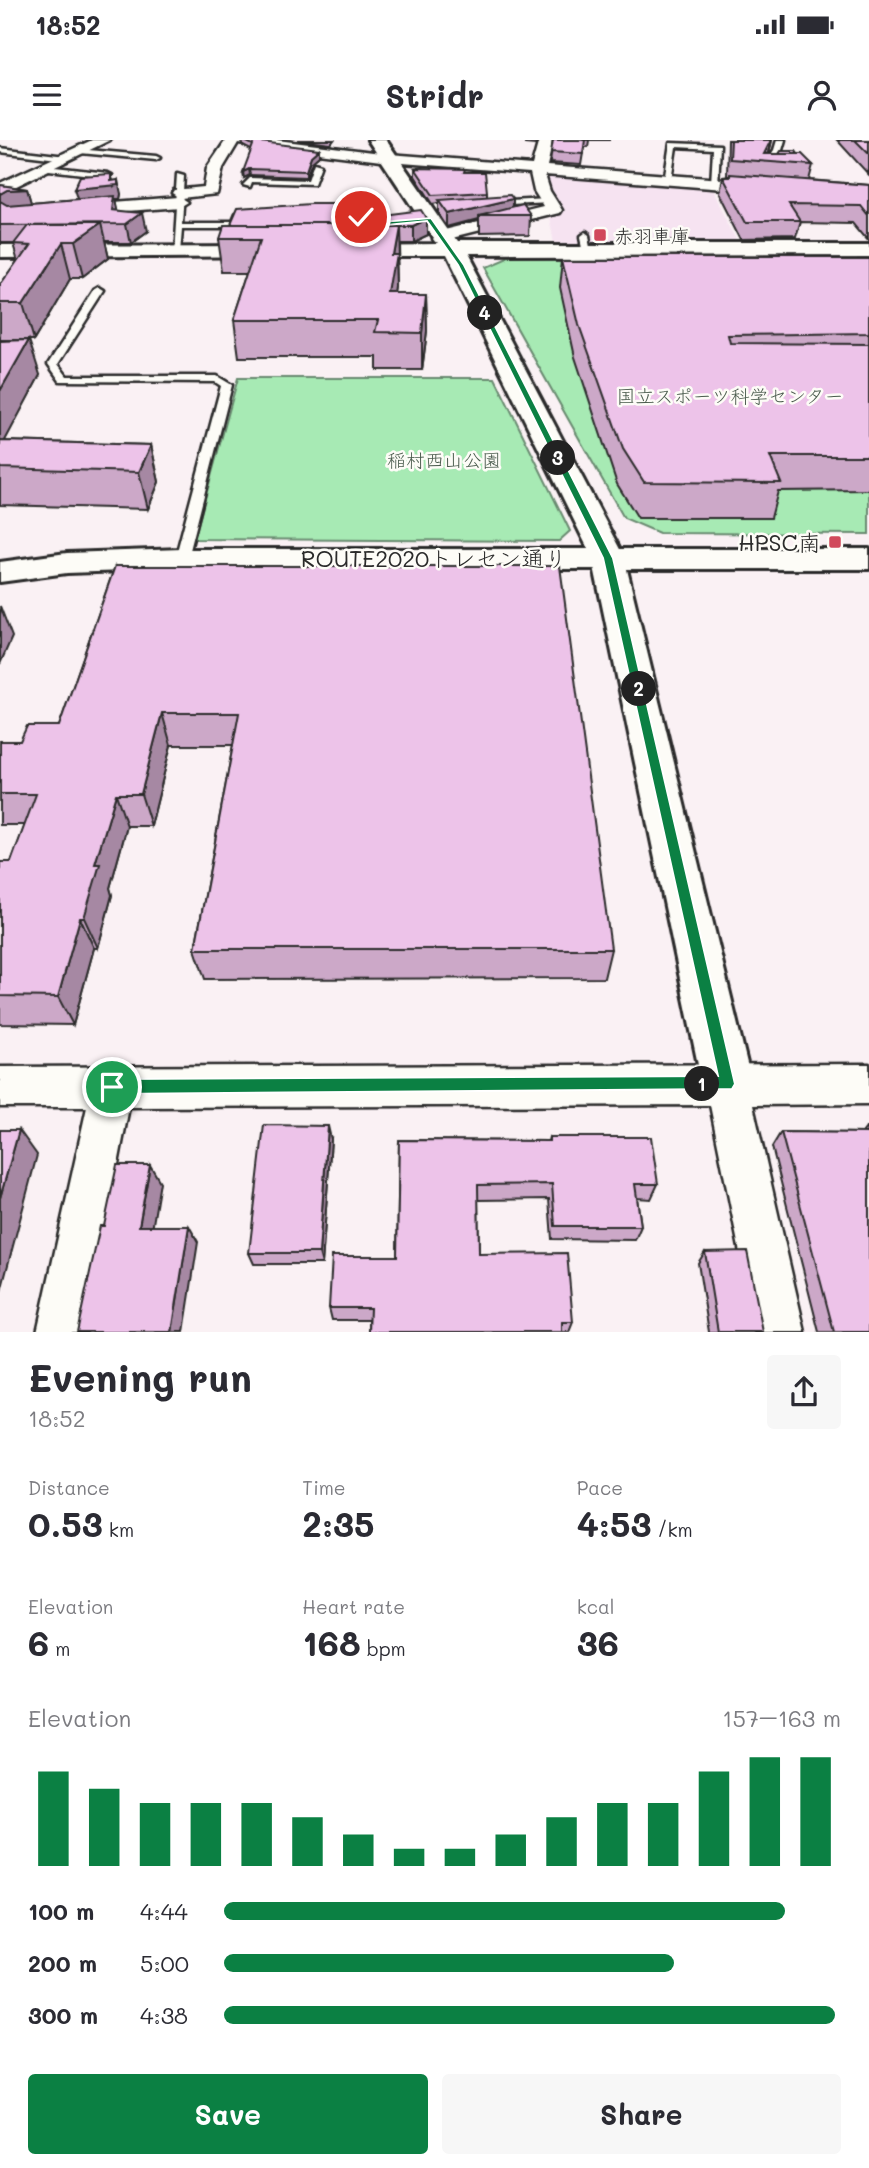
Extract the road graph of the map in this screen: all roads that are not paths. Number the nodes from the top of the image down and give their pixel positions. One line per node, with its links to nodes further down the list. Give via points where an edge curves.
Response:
1 (103, 140): 9 (street)
2 (233, 140): 23 (street, via 215,168 211,191)
3 (242, 140): 11 (street)
4 (377, 140): 11 (street)
5 (546, 140): 15 (street)
6 (781, 140): 13 (lane, via 765,166)
7 (19, 146): 8 (lane)
8 (4, 151): 9 (lane)
9 (73, 155): 10 (lane); 14 (street)
10 (156, 158)
11 (389, 158): 15 (street); 27 (street)
12 (317, 164): 20 (lane, via 311,182 250,180)
13 (777, 166)
14 (49, 168): 16 (lane); 22 (street)
15 (539, 170): 18 (street); 24 (street, via 539,183)
16 (108, 174)
17 (180, 176): 23 (lane)
18 (667, 180): 19 (street); 19 (lane, via 673,145 717,148)
19 (715, 184): 21 (street)
20 (247, 185)
21 (774, 188)
22 (0, 189)
23 (179, 197): 26 (street); 30 (lane)
24 (548, 201): 25 (lane); 31 (street, via 554,210)
25 (484, 205)
26 (54, 211)
27 (427, 212): 29 (street); 31 (street)
28 (252, 217): 30 (lane, via 238,218 236,225)
29 (405, 222)
30 (178, 224): 33 (lane)
31 (445, 244): 32 (street, via 586,242); 35 (street, via 364,242); 40 (street, via 461,265)
32 (869, 249)
33 (175, 250): 34 (street); 36 (street, via 24,259)
34 (295, 250)
35 (322, 250)
36 (0, 251)
37 (100, 290): 39 (lane)
38 (40, 365): 39 (lane)
39 (53, 365): 41 (lane, via 64,379 217,379 227,386)
40 (608, 558): 41 (street, ROUTE2020トレセン通り); 42 (street, ROUTE2020トレセン通り); 44 (street)
41 (182, 559): 43 (street, ROUTE2020トレセン通り, via 67,563)
42 (869, 559)
43 (0, 572)
44 (727, 1084): 45 (street); 47 (street); 49 (street)
45 (869, 1084)
46 (0, 1087): 47 (street)
47 (112, 1087): 48 (street)
48 (61, 1332)
49 (781, 1332)

